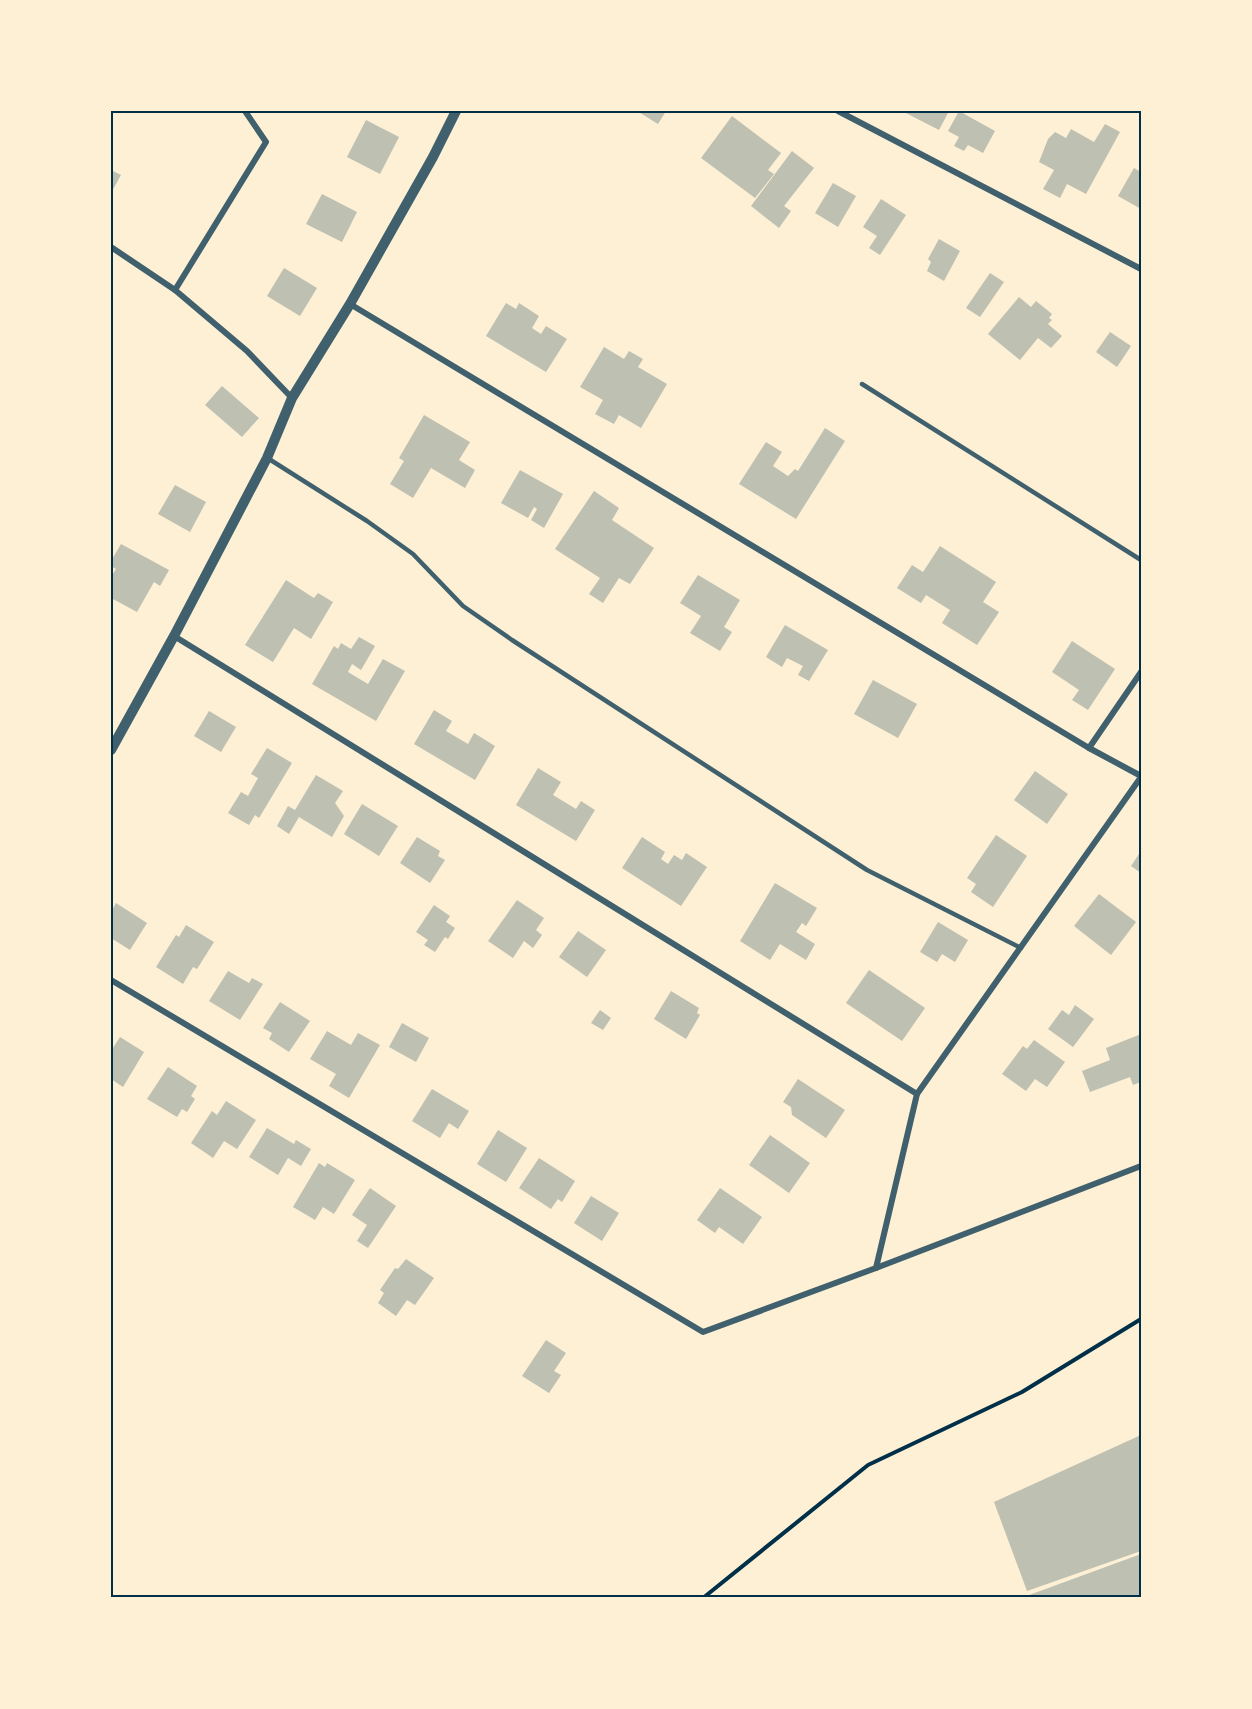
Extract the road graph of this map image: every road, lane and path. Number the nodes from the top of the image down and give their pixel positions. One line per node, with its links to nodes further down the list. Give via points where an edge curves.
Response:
1 (244, 111): 6 (street, via 266,142)
2 (456, 111): 7 (street)
3 (838, 111): 5 (street)
4 (111, 247): 6 (street)
5 (1141, 269)
6 (175, 290): 9 (street, via 247,351)
7 (350, 304): 9 (street); 14 (street)
8 (862, 384): 11 (lane)
9 (292, 398): 10 (street)
10 (267, 458): 12 (street); 17 (lane, via 413,554 463,606 512,640 867,870)
11 (1141, 560)
12 (174, 636): 15 (street); 19 (street)
13 (1141, 672): 14 (street)
14 (1089, 748): 16 (street)
15 (111, 750)
16 (1141, 776): 17 (street)
17 (1021, 948): 19 (street)
18 (111, 980): 21 (street, via 703,1332)
19 (917, 1094): 21 (street)
20 (1141, 1166): 21 (street)
21 (876, 1268)
22 (1141, 1319): 23 (path, via 1022,1392 868,1465)
23 (703, 1598)

